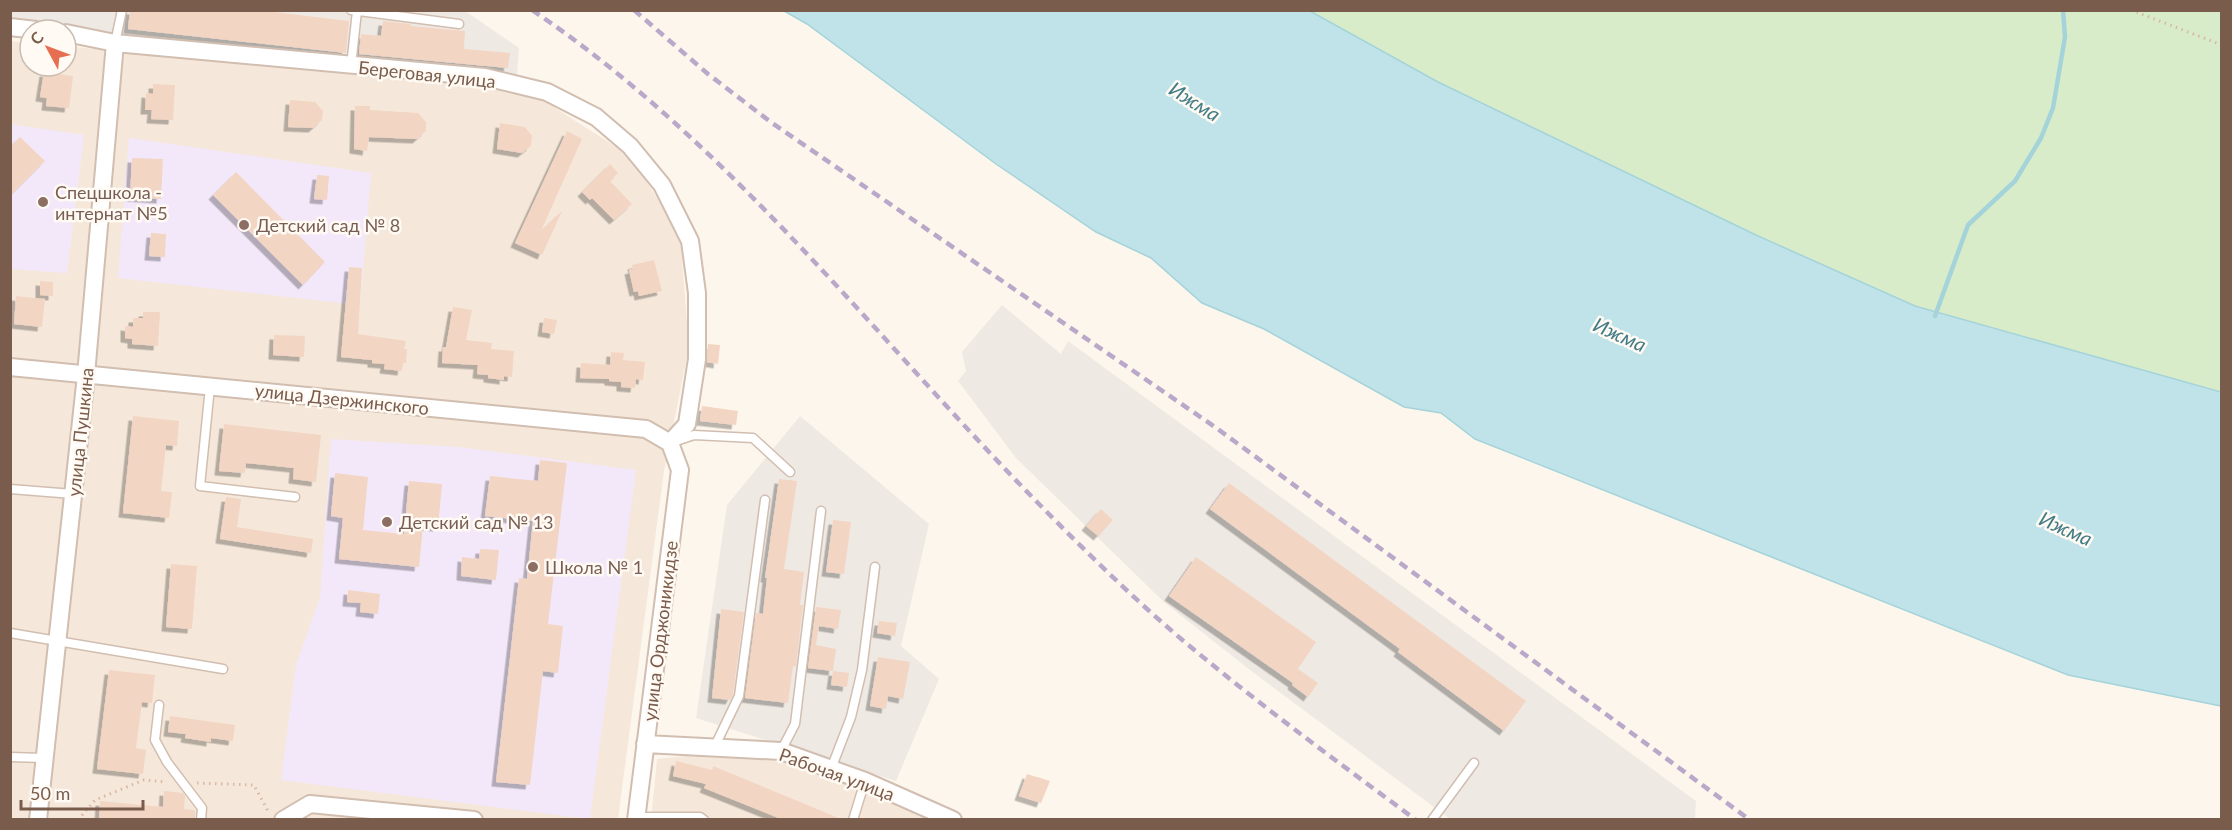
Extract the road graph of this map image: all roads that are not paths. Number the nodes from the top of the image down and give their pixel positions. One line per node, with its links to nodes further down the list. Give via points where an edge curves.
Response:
1 (122, 10): 6 (lane)
2 (351, 10): 3 (lane)
3 (357, 11): 4 (lane); 7 (lane)
4 (459, 24)
5 (78, 35): 6 (street, Береговая улица)
6 (115, 43): 7 (street, Береговая улица); 9 (street, улица Пушкина)
7 (351, 66): 11 (street, Береговая улица, via 485,77 546,92 596,117 630,146 663,185 690,241 697,293 697,359 687,424)
8 (10, 367): 9 (street, улица Дзержинского)
9 (87, 375): 10 (street, улица Дзержинского); 14 (street, улица Пушкина)
10 (210, 387): 11 (street, улица Дзержинского, via 646,429); 15 (lane, via 200,486)
11 (670, 443): 12 (lane, via 694,435 753,438); 23 (street, улица Орджоникидзе, via 680,470)
12 (790, 472)
13 (10, 489): 14 (lane)
14 (73, 494): 20 (street, улица Пушкина)
15 (295, 497)
16 (765, 500): 24 (lane, via 739,696)
17 (821, 511): 25 (lane, via 795,724)
18 (875, 567): 29 (lane, via 862,670 851,717)
19 (10, 633): 20 (lane)
20 (57, 641): 21 (lane); 27 (street, улица Пушкина)
21 (223, 669)
22 (159, 705): 34 (lane, via 155,740 202,808)
23 (645, 744): 24 (street, Рабочая улица); 32 (street, улица Орджоникидзе)
24 (713, 748): 25 (street, Рабочая улица)
25 (782, 751): 29 (street, Рабочая улица)
26 (10, 757): 27 (lane)
27 (44, 758): 33 (street, улица Пушкина)
28 (1474, 763): 40 (lane)
29 (831, 769): 30 (street, Рабочая улица)
30 (865, 781): 38 (lane); 39 (street, Рабочая улица)
31 (432, 817): 35 (street, via 310,804); 36 (street)
32 (636, 818): 37 (lane)
33 (38, 819)
34 (201, 819)
35 (283, 819)
36 (474, 819)
37 (704, 819)
38 (853, 819)
39 (953, 819)
40 (1432, 819)

